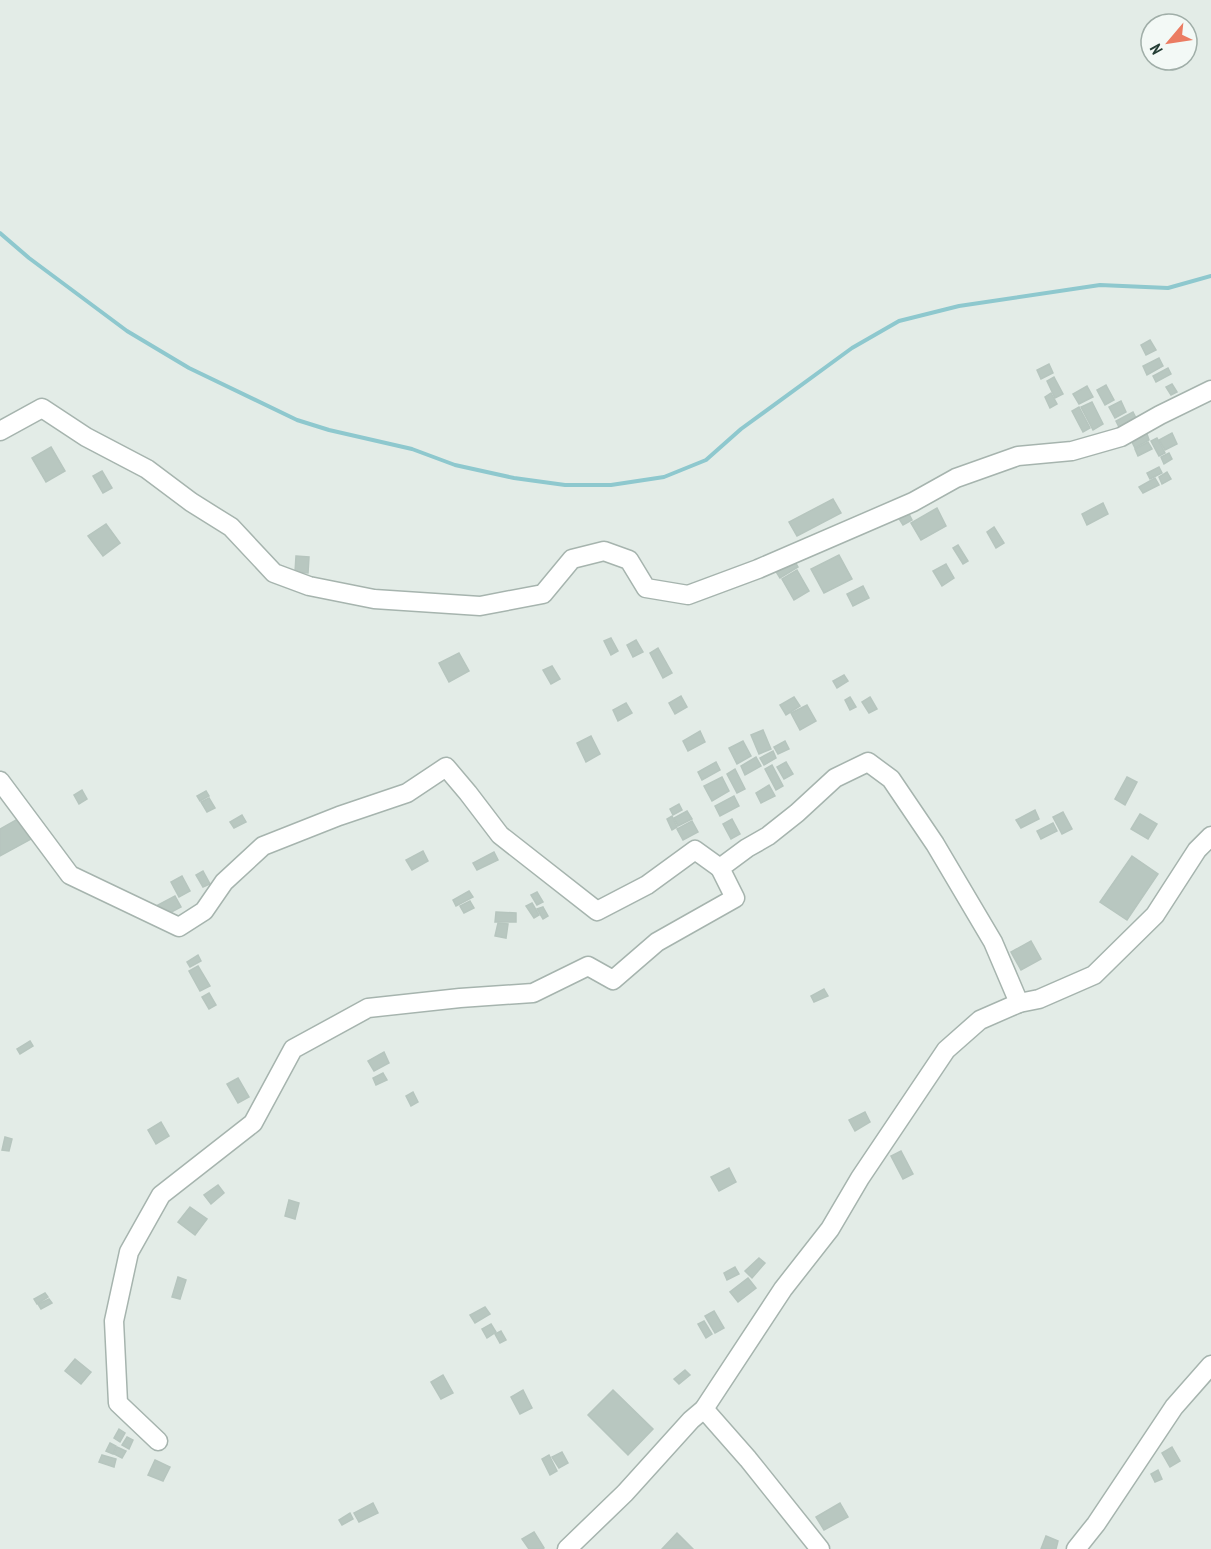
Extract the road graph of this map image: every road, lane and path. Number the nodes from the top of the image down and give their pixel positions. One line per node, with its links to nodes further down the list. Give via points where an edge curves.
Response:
1 (1211, 390): 2 (street, via 1121,437 1072,451 1018,456 956,478 913,502 688,595 646,588 629,560 604,550 572,559 543,594 480,606 374,599 309,586 274,573 231,527 147,469 42,408)
2 (0, 431)
3 (0, 781): 5 (street, via 70,875 179,927 204,911 224,882 263,846 407,793 446,767 500,835 597,911 647,885 695,850)
4 (1211, 836): 6 (street, via 1197,850 1155,915 1094,975 1039,999)
5 (720, 868): 6 (street, via 768,836 836,778 868,762 891,779 935,844 993,942); 9 (street, via 735,898 657,942 613,980 588,966 533,993 368,1008 293,1049 253,1123 160,1195 129,1252 114,1321 118,1403)
6 (1019, 1003): 8 (street, via 980,1020 946,1050 830,1229 783,1289)
7 (1211, 1365): 12 (street, via 1174,1407)
8 (704, 1409): 10 (street); 11 (street)
9 (158, 1441)
10 (567, 1549)
11 (820, 1549)
12 (1076, 1549)

